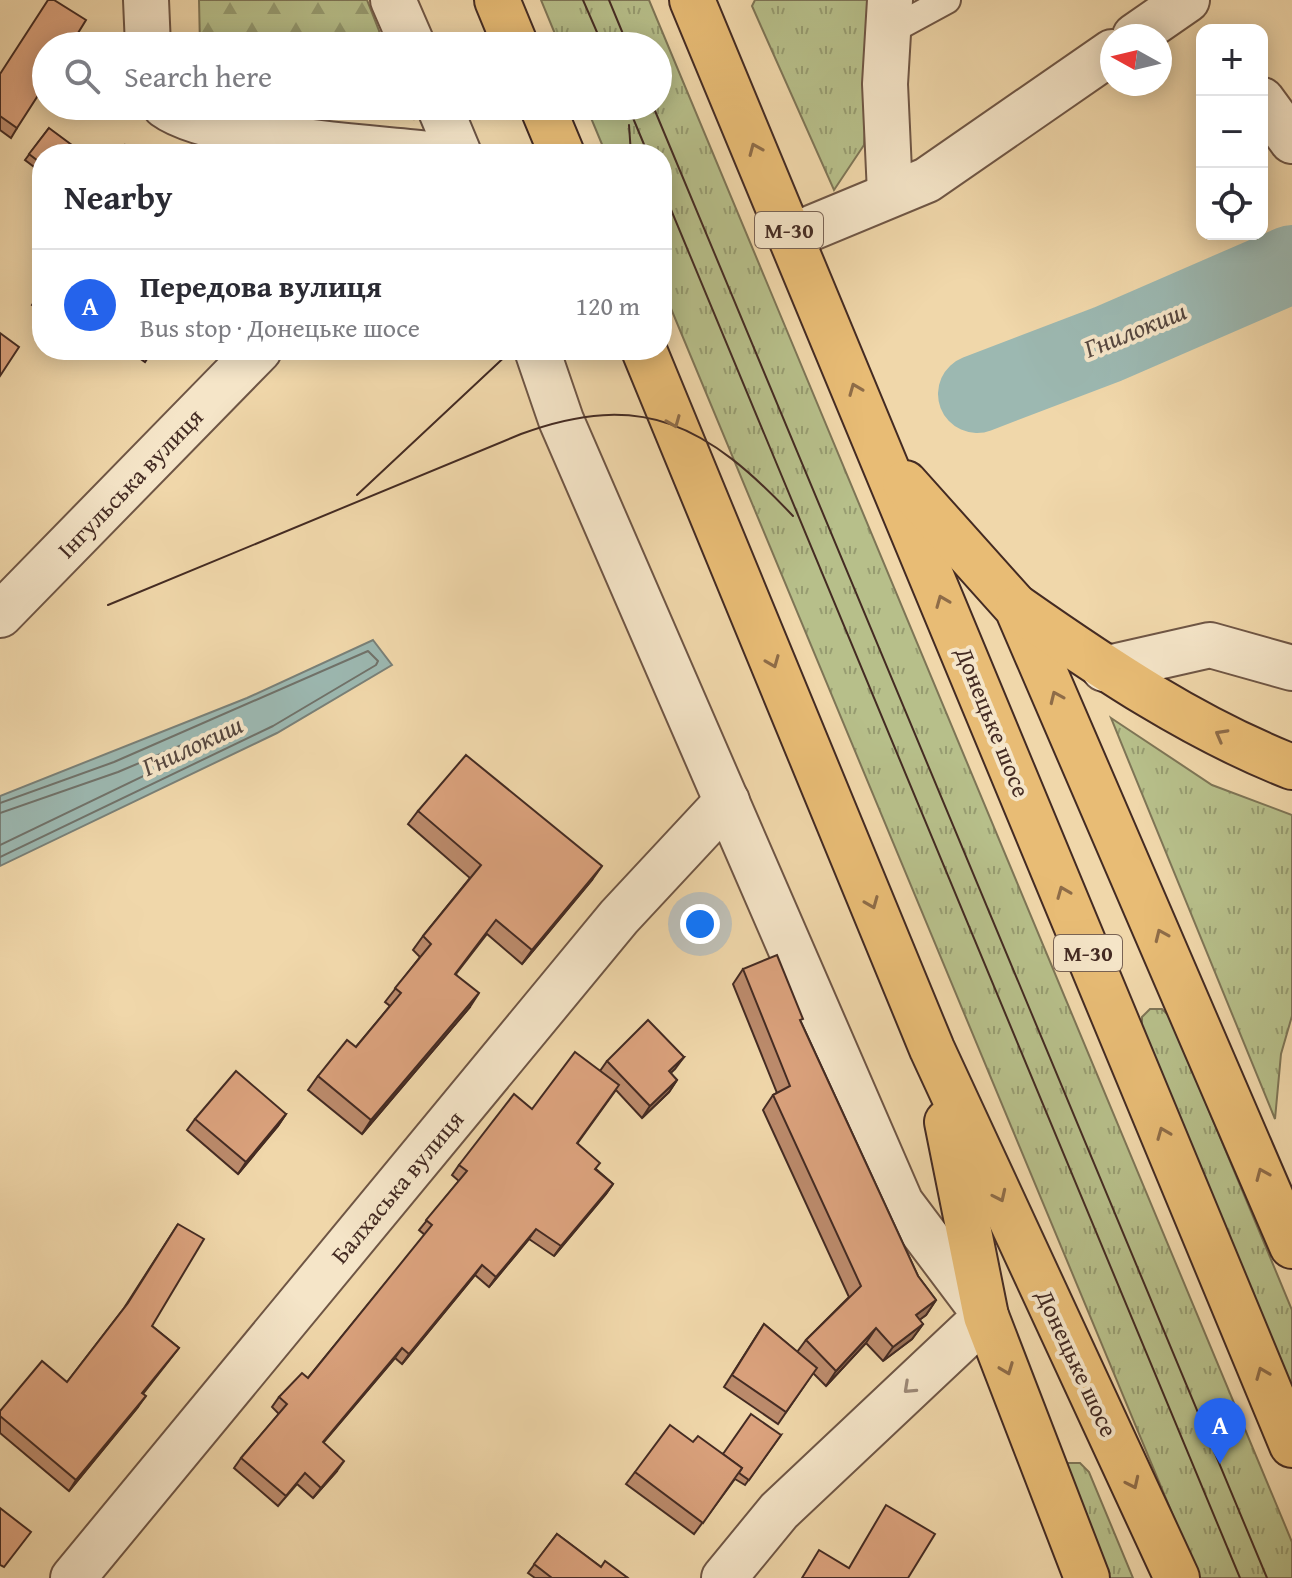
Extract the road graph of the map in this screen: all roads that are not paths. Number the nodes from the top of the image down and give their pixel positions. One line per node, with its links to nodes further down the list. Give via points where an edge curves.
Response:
1 (146, 0): 9 (street)
2 (393, 0): 10 (street)
3 (497, 0): 11 (highway)
4 (692, 0): 22 (highway, Донецьке шосе / М-30, one-way to 4)
5 (947, 0): 7 (lane)
6 (1194, 11): 8 (street)
7 (889, 16): 21 (street, via 885,84)
8 (1163, 24)
9 (147, 32)
10 (407, 32)
11 (510, 32)
12 (1100, 60): 21 (street, via 927,180)
13 (1268, 108): 17 (street)
14 (193, 120): 18 (street)
15 (445, 120): 19 (street)
16 (548, 120): 20 (highway)
17 (1292, 141)
18 (256, 143)
19 (455, 144)
20 (558, 144)
21 (890, 193): 22 (street)
22 (792, 236): 26 (highway, Донецьке шосе / М-30, one-way to 22)
23 (249, 360): 28 (street, Інгульська вулиця)
24 (540, 360): 32 (street, via 561,420)
25 (648, 360): 33 (highway, Донецьке шосе, one-way to 33)
26 (884, 461): 27 (highway); 36 (highway, Донецьке шосе / М-30, one-way to 26)
27 (1017, 608): 30 (highway); 34 (highway, one-way to 27)
28 (0, 615)
29 (1292, 668): 30 (street, via 1210,645)
30 (1104, 669): 31 (highway, one-way to 30, via 1246,749)
31 (1292, 767)
32 (727, 801): 35 (street, via 901,1203); 37 (street, Балхаська вулиця, via 619,917)
33 (932, 1049): 35 (highway); 40 (highway, Донецьке шосе, one-way to 40)
34 (1292, 1246)
35 (986, 1316): 38 (street, one-way to 38, via 779,1511); 39 (highway, one-way to 39)
36 (1292, 1445)
37 (73, 1578)
38 (724, 1578)
39 (1087, 1578)
40 (1177, 1578)

